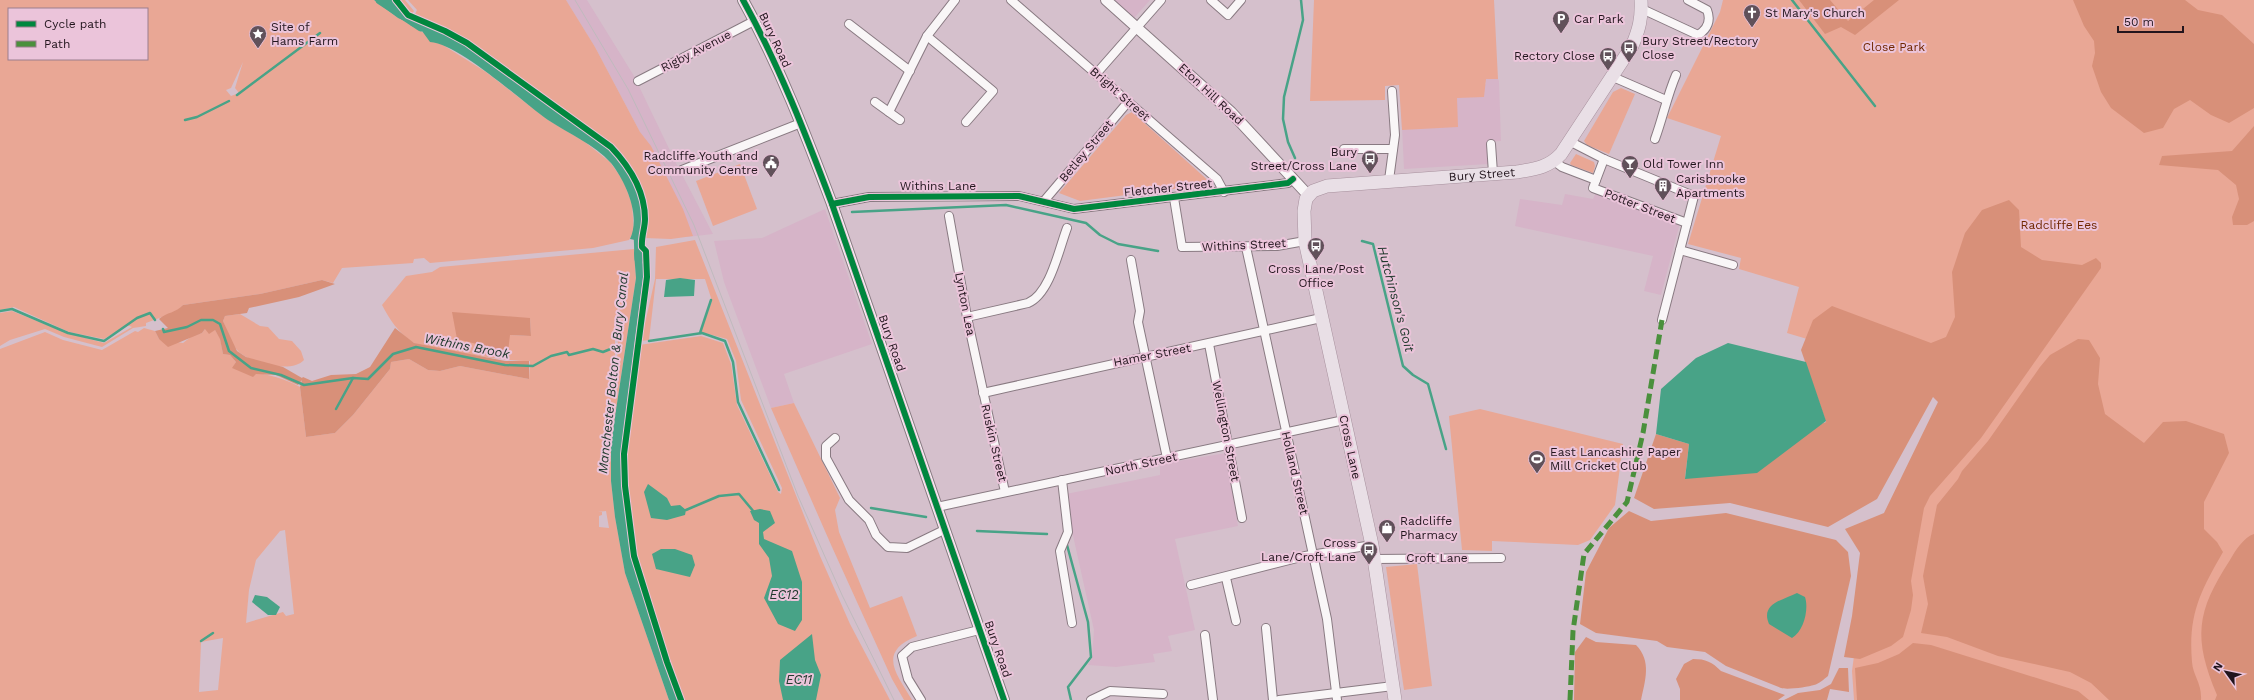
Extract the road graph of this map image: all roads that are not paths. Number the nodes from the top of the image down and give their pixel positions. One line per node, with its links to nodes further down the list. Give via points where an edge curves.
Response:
1 (742, 0): 10 (street, Bury Road)
2 (955, 0): 13 (street)
3 (1011, 0): 15 (street, Bright Street)
4 (1106, 0): 12 (street, Eton Hill Road)
5 (1161, 0): 12 (street)
6 (1211, 0): 7 (street, via 1228,15)
7 (1241, 0)
8 (1688, 0): 9 (street, via 1707,10 1710,17 1703,32 1698,35)
9 (1641, 5): 17 (main road, via 1639,30)
10 (754, 21): 18 (street, Rigby Avenue); 26 (street, Bury Road)
11 (849, 24): 14 (street)
12 (1137, 27): 15 (street); 36 (street, Eton Hill Road, via 1231,112)
13 (927, 36): 14 (street); 25 (street, via 993,91)
14 (910, 71): 23 (street)
15 (1096, 74): 22 (street, Bright Street)
16 (1676, 75): 20 (street)
17 (1612, 77): 20 (street); 28 (main road)
18 (638, 81)
19 (1392, 91): 31 (street)
20 (1666, 100): 27 (street, via 1665,112)
21 (875, 102): 23 (street)
22 (1128, 102): 39 (street, Bright Street, via 1217,179); 42 (street, Betley Street)
23 (889, 112): 24 (street)
24 (900, 120)
25 (966, 122)
26 (801, 123): 34 (street); 43 (street, Bury Road)
27 (1655, 139)
28 (1569, 141): 32 (street); 33 (main road)
29 (1491, 144): 35 (street)
30 (1344, 149): 31 (street)
31 (1393, 149): 37 (street)
32 (1604, 159): 38 (street); 45 (street, via 1694,196)
33 (1554, 161): 35 (main road, Bury Street, via 1542,168); 38 (street, Potter Street)
34 (682, 170)
35 (1493, 173): 37 (main road, Bury Street)
36 (1293, 179): 39 (street, Fletcher Street, via 1288,183); 40 (street, Eton Hill Road)
37 (1390, 180): 40 (main road, Bury Street, via 1327,186 1318,188)
38 (1594, 184): 45 (street, Potter Street)
39 (1224, 192): 41 (street, Fletcher Street)
40 (1308, 195): 47 (main road, Cross Lane, via 1304,211)
41 (1174, 198): 42 (street, Fletcher Street, via 1074,209); 48 (street, Withins Street, via 1182,247)
42 (1044, 201): 43 (street, Withins Lane, via 1018,196 868,197)
43 (832, 204): 66 (street, Bury Road)
44 (949, 216): 52 (street, Lynton Lea)
45 (1687, 223): 49 (street)
46 (1067, 228): 52 (street, via 1046,285 1037,298 1028,303)
47 (1305, 241): 48 (street, Withins Street); 53 (main road, Cross Lane)
48 (1246, 248): 55 (street, Holland Street)
49 (1680, 250): 51 (street); 54 (street)
50 (1131, 260): 57 (street, via 1140,310 1138,320)
51 (1733, 265)
52 (967, 317): 58 (street, Lynton Lea)
53 (1321, 318): 55 (street, Hamer Street); 59 (main road, Cross Lane)
54 (1662, 320)
55 (1263, 331): 56 (street, Hamer Street); 60 (street, Holland Street)
56 (1209, 344): 57 (street, Hamer Street); 62 (street, Wellington Street)
57 (1144, 356): 58 (street, Hamer Street); 63 (street)
58 (983, 393): 65 (street, Ruskin Street)
59 (1344, 420): 60 (street, North Street); 69 (main road, Cross Lane)
60 (1285, 433): 62 (street, North Street); 70 (street, Holland Street)
61 (835, 438): 68 (street, via 826,446 826,458 849,500 869,520 876,535 888,547 907,548)
62 (1229, 445): 63 (street, North Street); 67 (street, Wellington Street)
63 (1167, 458): 64 (street, North Street)
64 (1062, 480): 65 (street, North Street); 76 (street, via 1068,532 1060,551)
65 (1005, 492): 66 (street, North Street)
66 (937, 507): 68 (street, Bury Road)
67 (1242, 518)
68 (944, 530): 78 (street, Bury Road)
69 (1372, 545): 70 (street); 72 (main road, Cross Lane)
70 (1314, 556): 73 (street); 82 (street, Holland Street, via 1327,619)
71 (1501, 558): 72 (street, Croft Lane)
72 (1374, 559): 80 (main road, Cross Lane)
73 (1226, 578): 74 (street); 75 (street)
74 (1191, 585)
75 (1236, 621)
76 (1072, 623)
77 (1266, 628): 87 (street)
78 (979, 630): 83 (street, via 912,647 902,656 908,680); 84 (street, Bury Road)
79 (1205, 635): 86 (street)
80 (1393, 686): 82 (street); 89 (main road, Cross Lane)
81 (1163, 694): 85 (street, via 1110,691)
82 (1336, 696): 88 (street)
83 (921, 700)
84 (1004, 700)
85 (1091, 700)
86 (1213, 700)
87 (1273, 700)
88 (1279, 700)
89 (1396, 700)

